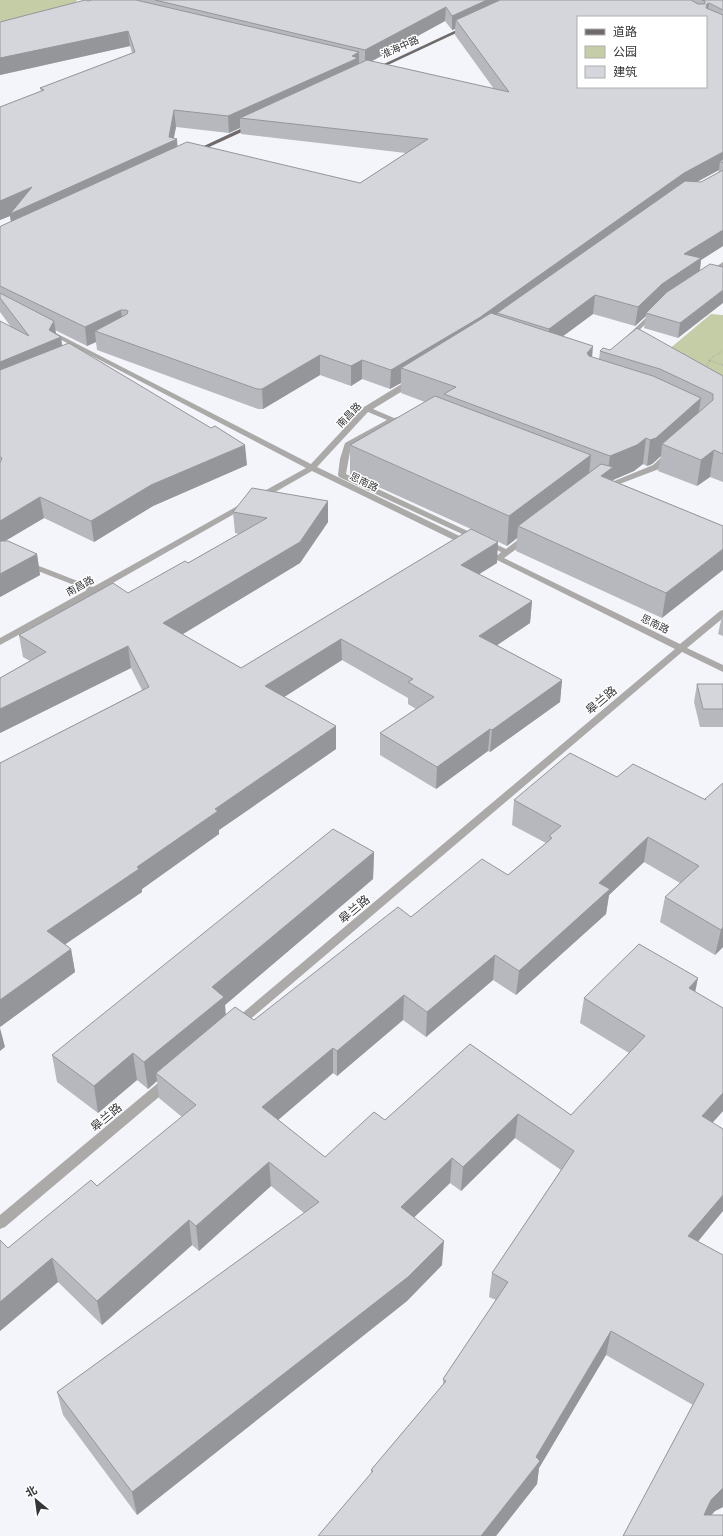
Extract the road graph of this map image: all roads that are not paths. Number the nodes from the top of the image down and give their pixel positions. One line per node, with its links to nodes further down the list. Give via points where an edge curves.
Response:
1 (471, 25): 2 (main road, 淮海中路)
2 (367, 70)
3 (261, 121): 4 (main road)
4 (190, 154)
5 (723, 264): 6 (street)
6 (705, 276)
7 (662, 304): 9 (street)
8 (40, 326): 15 (street, 思南路)
9 (624, 342)
10 (421, 376): 11 (street, 南昌路)
11 (367, 409): 13 (street); 15 (street, 南昌路)
12 (414, 417): 13 (street)
13 (393, 420): 18 (street, via 348,445 342,475)
14 (678, 448): 16 (street, via 656,468 607,487)
15 (312, 468): 20 (street, 思南路); 21 (street, 南昌路)
16 (597, 483)
17 (531, 534): 18 (street)
18 (507, 552): 20 (street)
19 (0, 558): 21 (street, via 13,559)
20 (499, 558): 24 (street, 思南路)
21 (94, 590): 23 (street, 南昌路)
22 (723, 613): 24 (street, 皋兰路)
23 (0, 642)
24 (682, 649): 25 (street, 思南路); 26 (street, 皋兰路)
25 (723, 668)
26 (226, 1034)
27 (177, 1075): 28 (street, 皋兰路)
28 (0, 1223)

